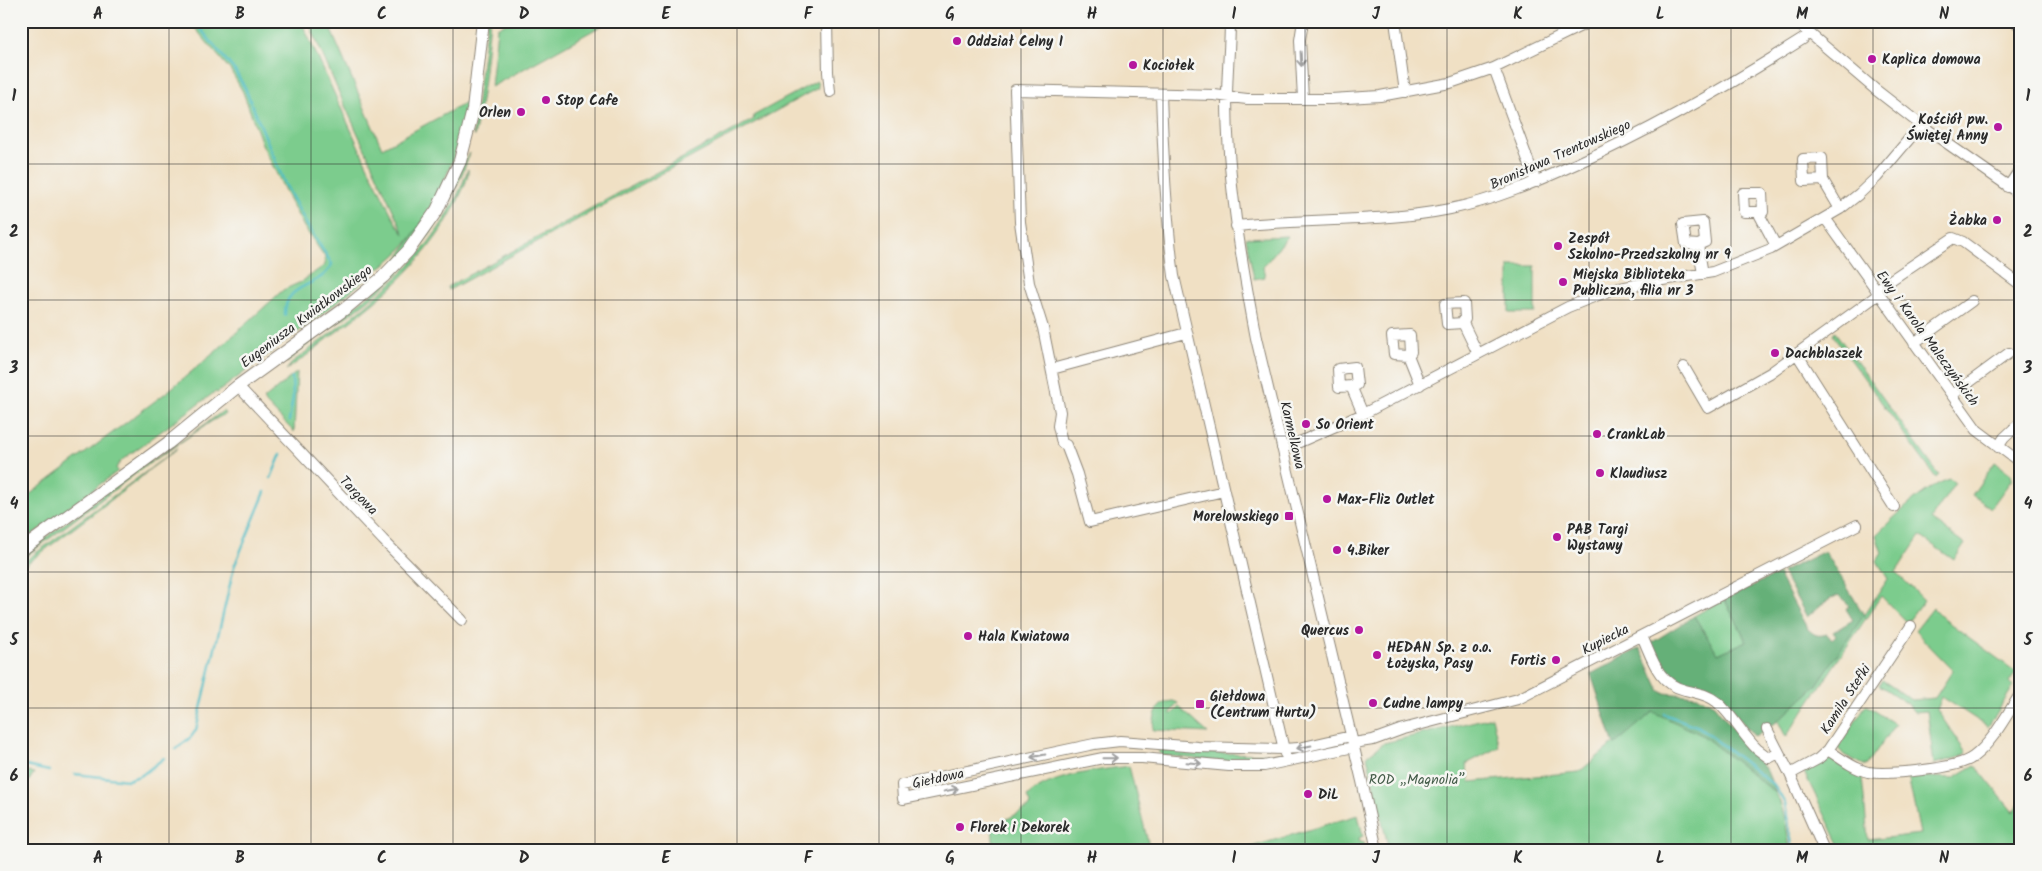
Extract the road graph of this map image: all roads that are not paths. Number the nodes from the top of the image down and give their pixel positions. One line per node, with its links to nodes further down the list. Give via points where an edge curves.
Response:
1 (483, 21): 43 (main road, Eugeniusza Kwiatkowskiego, via 468,136 450,186 428,223 397,263 369,290)
2 (827, 21): 12 (street)
3 (1230, 21): 15 (street, Karmelkowa)
4 (1303, 21): 16 (street, one-way to 16, via 1300,40)
5 (1395, 21): 13 (street)
6 (1591, 21): 11 (street)
7 (1796, 21): 10 (street)
8 (2014, 21): 9 (street)
9 (2021, 26)
10 (1808, 33): 17 (street); 20 (street, Bronisława Trentowskiego, via 1803,40 1696,104)
11 (1494, 68): 13 (street, via 1450,83); 20 (street)
12 (830, 92)
13 (1404, 92): 16 (street)
14 (1161, 94): 15 (street); 34 (street, via 1168,231); 41 (street, via 1015,90 1021,230 1028,283)
15 (1227, 97): 16 (street); 26 (street, Karmelkowa, via 1229,162)
16 (1303, 99)
17 (1921, 125): 21 (street); 23 (street, via 1877,177)
18 (2021, 168): 21 (street)
19 (1823, 180): 23 (street)
20 (1536, 182): 26 (street, Bronisława Trentowskiego, via 1483,201 1411,216)
21 (2008, 186): 22 (street)
22 (2021, 195)
23 (1840, 209): 25 (street)
24 (1758, 212): 28 (street)
25 (1825, 218): 28 (street); 31 (street, Ewy i Karola Maleczyńskich)
26 (1236, 226): 49 (street, Karmelkowa, via 1247,296)
27 (1698, 245): 29 (street)
28 (1776, 246): 29 (street, via 1747,260)
29 (1703, 274): 37 (street, via 1611,290 1564,309)
30 (2021, 285): 31 (street, via 1963,242 1952,238)
31 (1878, 292): 35 (street, Ewy i Karola Maleczyńskich); 38 (street)
32 (1972, 301): 35 (street)
33 (1463, 323): 37 (street)
34 (1186, 333): 41 (street); 51 (street)
35 (1914, 343): 45 (street, Ewy i Karola Maleczyńskich)
36 (2010, 353): 45 (street)
37 (1478, 354): 42 (street)
38 (1797, 354): 40 (street, via 1770,374 1708,408); 52 (street)
39 (1408, 355): 42 (street)
40 (1684, 367)
41 (1052, 369): 51 (street, via 1062,443 1066,445 1077,474 1090,522)
42 (1420, 384): 46 (street)
43 (238, 386): 54 (main road, Eugeniusza Kwiatkowskiego, via 168,443); 55 (street, Targowa)
44 (1351, 386): 46 (street)
45 (1952, 395): 48 (street, Ewy i Karola Maleczyńskich, via 1977,430)
46 (1363, 414): 49 (street)
47 (2021, 422): 48 (street)
48 (1998, 447): 50 (street, Ewy i Karola Maleczyńskich)
49 (1282, 448): 61 (street, Karmelkowa)
50 (2021, 462)
51 (1224, 492): 62 (street)
52 (1894, 507)
53 (1857, 525): 57 (street, Kupiecka)
54 (21, 550)
55 (462, 620)
56 (1911, 626): 63 (street, Kamila Stefki)
57 (1642, 636): 61 (street, Kupiecka, via 1518,699 1373,740); 64 (street, via 1658,673 1668,682 1713,698 1757,749 1769,758)
58 (2021, 693): 63 (street, via 1981,750 1971,759 1956,764 1887,773 1867,772)
59 (1767, 729): 64 (street)
60 (1148, 742): 62 (street, Giełdowa); 65 (street); 66 (street, Giełdowa, one-way to 66, via 1094,744)
61 (1353, 742): 62 (street, Giełdowa, one-way to 62); 67 (street, Giełdowa); 72 (street, Karmelkowa)
62 (1283, 749): 67 (street)
63 (1828, 750): 70 (street, Kamila Stefki)
64 (1779, 753): 70 (street)
65 (1146, 759): 67 (street, Giełdowa, one-way to 67, via 1244,766); 69 (street, Giełdowa, one-way to 65, via 1103,758)
66 (1020, 760): 68 (street, Giełdowa); 69 (street)
67 (1288, 762)
68 (989, 766): 71 (street); 71 (street, Giełdowa, one-way to 71, via 902,785 903,799)
69 (1023, 774): 71 (street, Giełdowa)
70 (1790, 774): 73 (street)
71 (992, 781)
72 (1377, 850)
73 (1824, 850)

